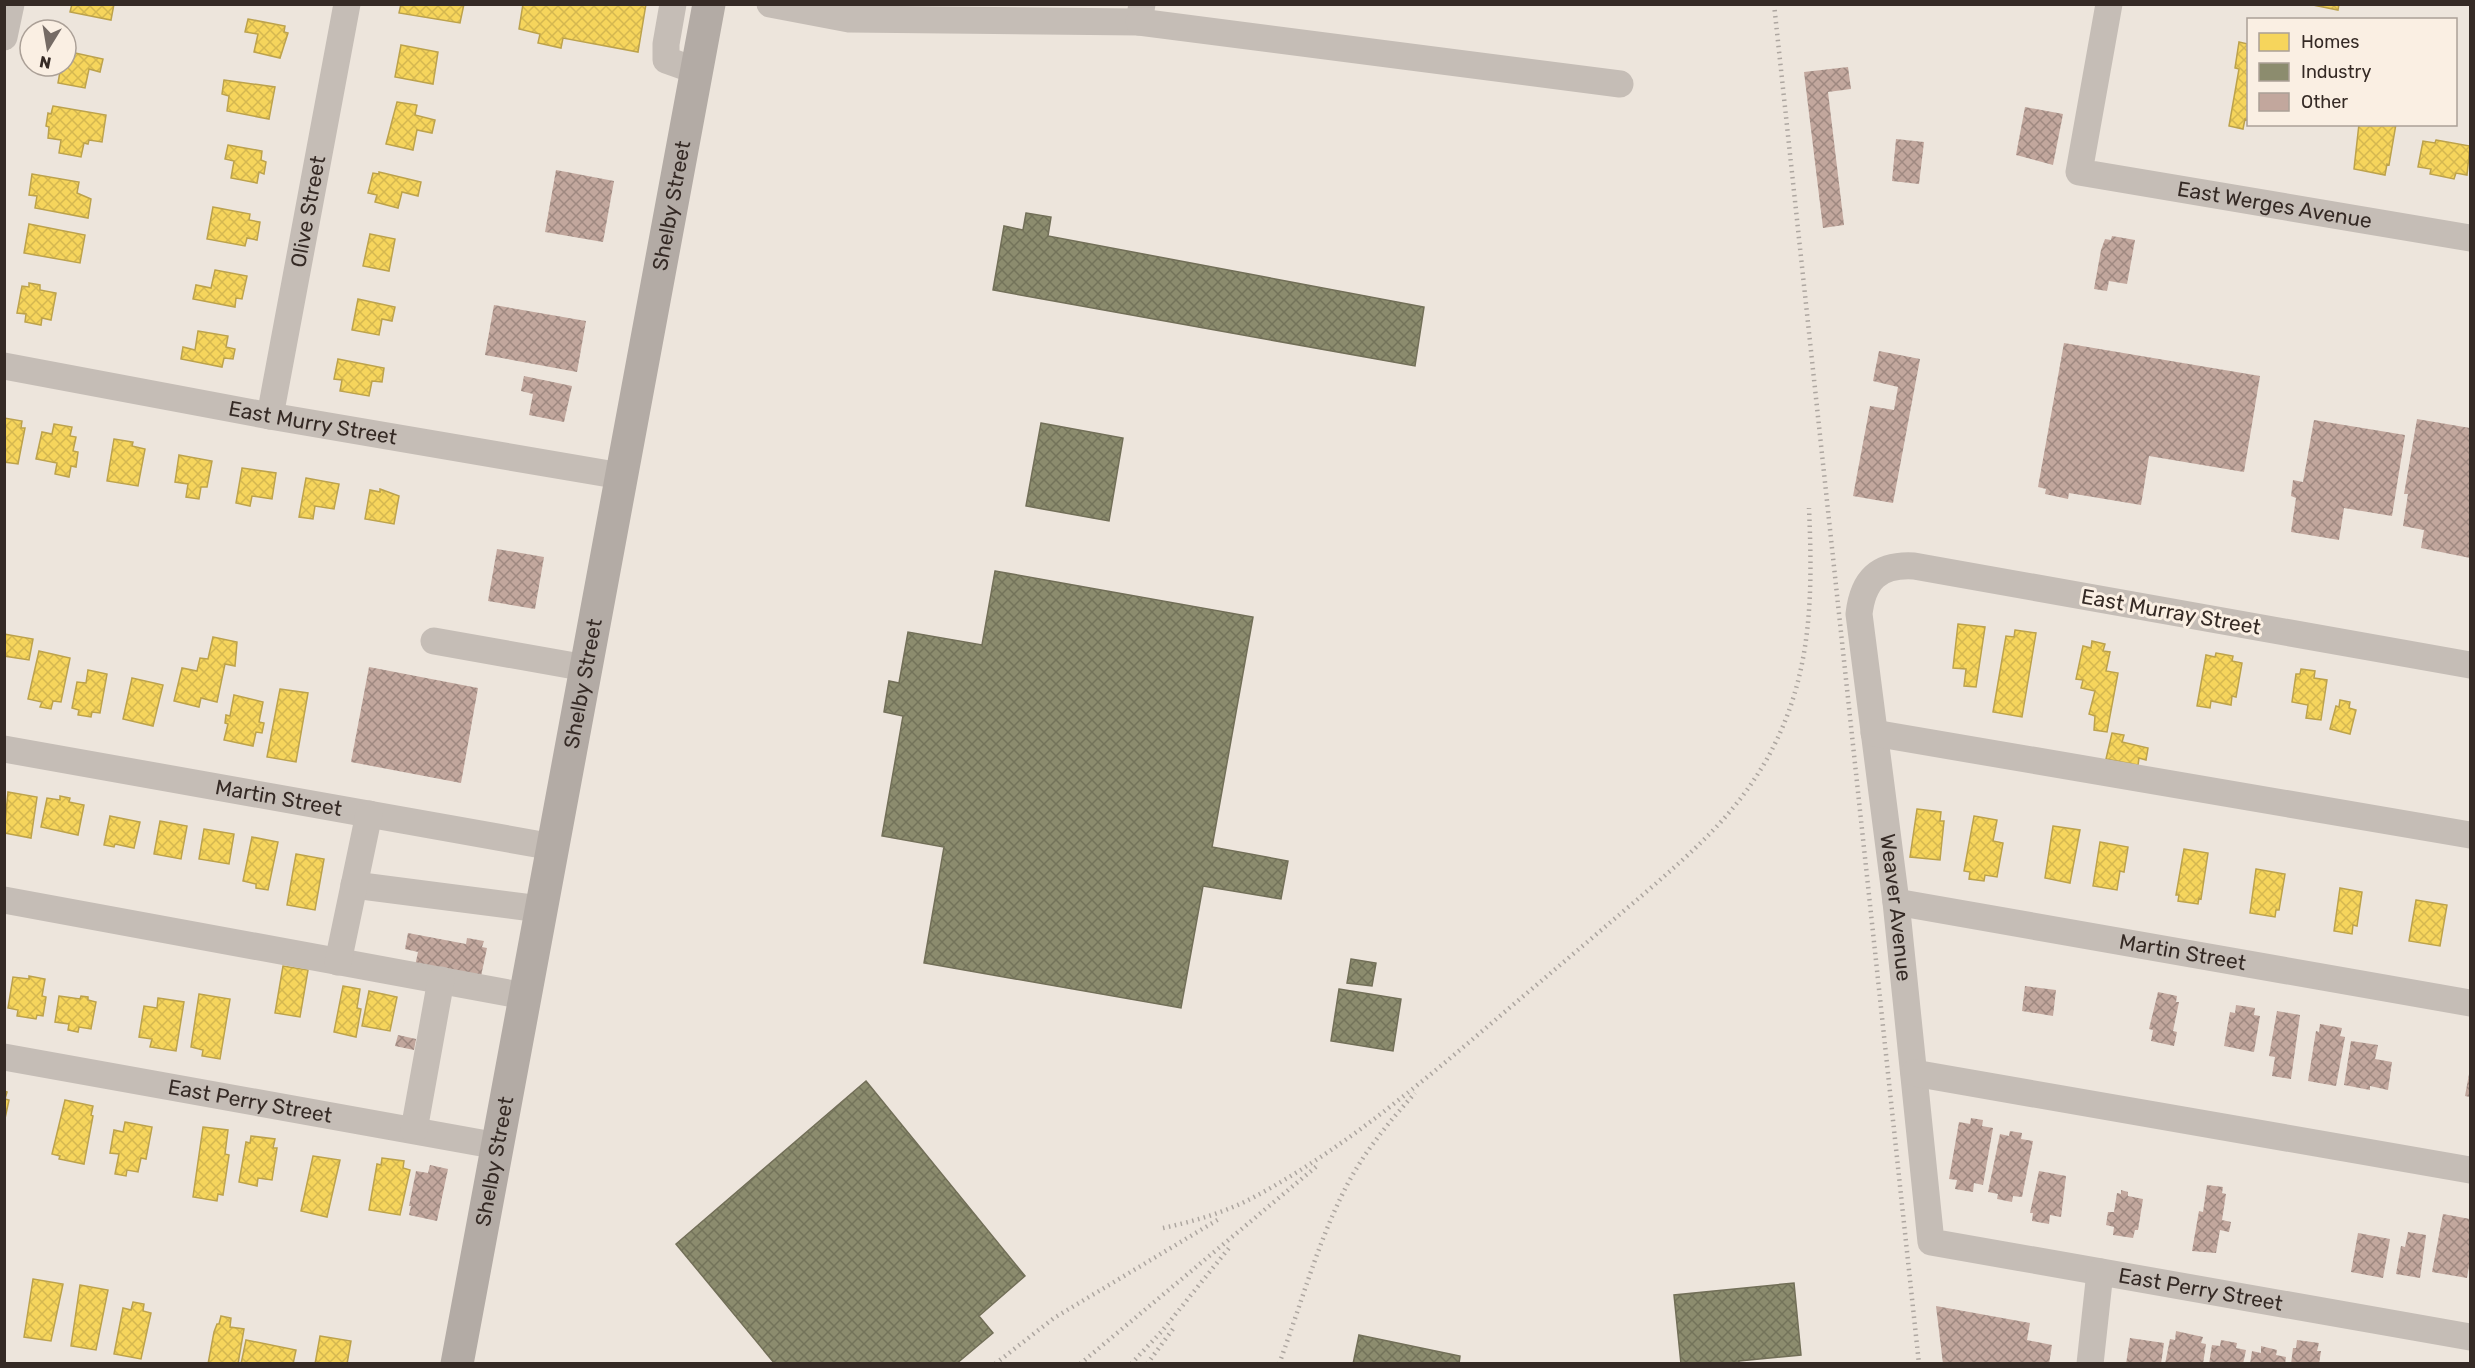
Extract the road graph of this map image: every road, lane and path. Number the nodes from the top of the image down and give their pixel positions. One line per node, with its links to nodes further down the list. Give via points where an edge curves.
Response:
1 (11, 4): 8 (street)
2 (347, 4): 13 (street, Olive Street)
3 (673, 4): 9 (street, via 666,60)
4 (709, 4): 9 (main road, Shelby Street)
5 (770, 4): 7 (street, via 849,19)
6 (2109, 4): 11 (street, East Werges Avenue, via 2079,172)
7 (1141, 13): 10 (street)
8 (4, 38)
9 (697, 71): 14 (main road, Shelby Street)
10 (1620, 84)
11 (2470, 238)
12 (4, 366): 13 (street, East Murry Street)
13 (270, 416): 14 (street, East Murry Street)
14 (621, 476): 18 (main road, Shelby Street)
15 (1874, 576): 17 (street, East Murray Street, via 1885,569 1914,566); 19 (street, Weaver Avenue, via 1861,599 1859,614)
16 (434, 641): 18 (street)
17 (2470, 665)
18 (586, 668): 23 (main road, Shelby Street)
19 (1874, 733): 22 (street); 26 (street, Weaver Avenue)
20 (4, 749): 21 (street, Martin Street)
21 (369, 814): 23 (street, Martin Street); 24 (street)
22 (2470, 835)
23 (553, 847): 27 (main road, Shelby Street)
24 (354, 885): 27 (street); 28 (street)
25 (4, 900): 28 (street)
26 (1896, 902): 31 (street, Martin Street); 33 (street, Weaver Avenue)
27 (540, 909): 30 (main road, Shelby Street)
28 (338, 962): 29 (street)
29 (441, 980): 30 (street); 34 (street)
30 (525, 996): 35 (main road, Shelby Street)
31 (2470, 1003)
32 (4, 1057): 34 (street, East Perry Street)
33 (1914, 1073): 36 (street); 37 (street, Weaver Avenue)
34 (414, 1130): 35 (street, East Perry Street)
35 (498, 1146): 40 (main road, Shelby Street)
36 (2470, 1170)
37 (1931, 1242): 38 (street, East Perry Street)
38 (2100, 1272): 39 (street, East Perry Street); 41 (street)
39 (2470, 1337)
40 (457, 1364)
41 (2090, 1364)

